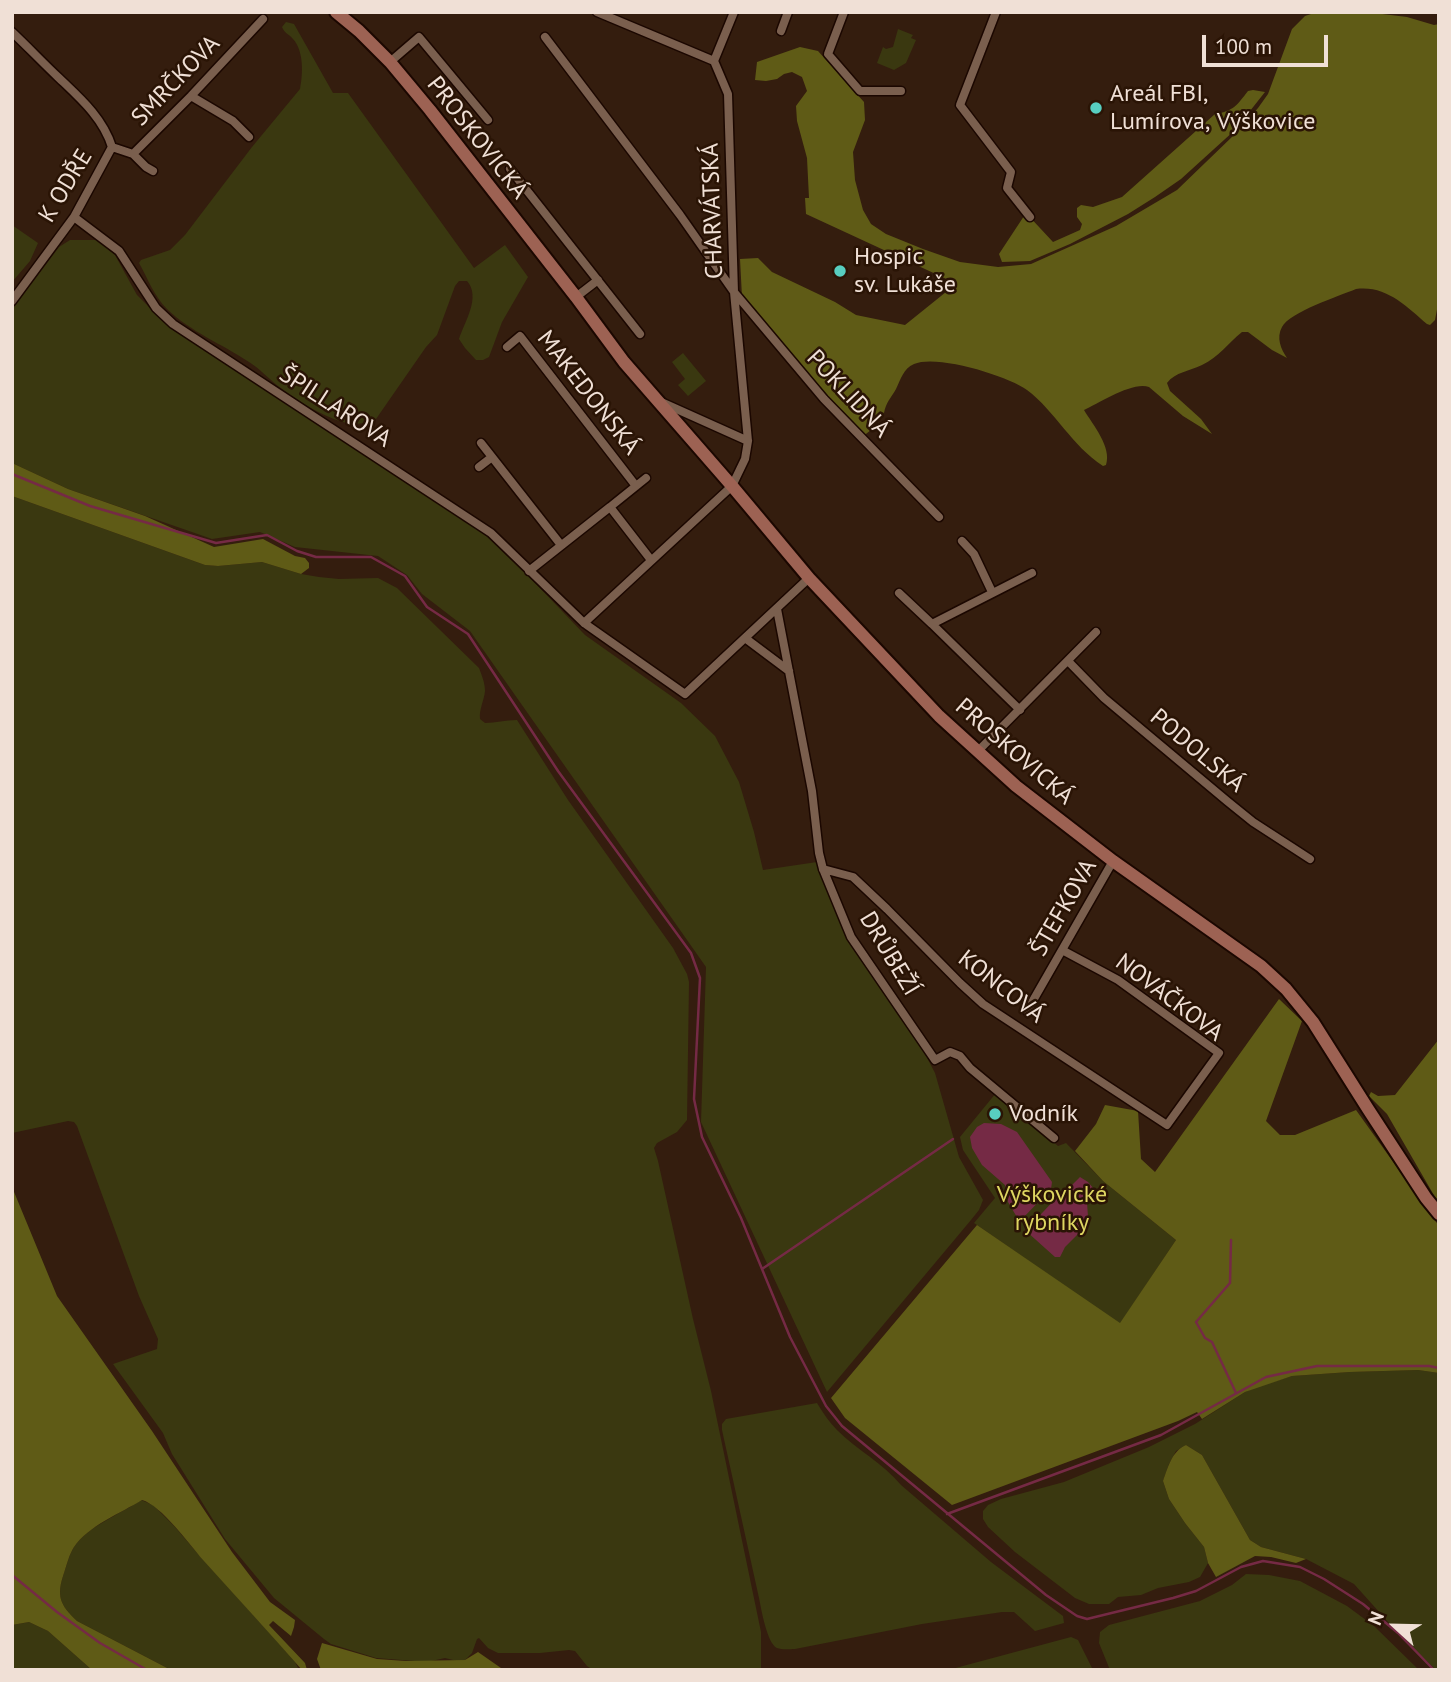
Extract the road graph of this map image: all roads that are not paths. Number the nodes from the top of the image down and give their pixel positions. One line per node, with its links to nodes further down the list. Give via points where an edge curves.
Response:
1 (336, 12): 12 (street, PROSKOVICKÁ)
2 (597, 12): 11 (street)
3 (734, 12): 11 (street)
4 (788, 12): 8 (street)
5 (844, 12): 13 (street, via 828,54 860,91)
6 (996, 12): 22 (street, via 960,105 1011,172 1007,188)
7 (263, 19): 14 (street, SMRČKOVA)
8 (781, 31)
9 (12, 32): 17 (street, K ODŘE, via 88,106)
10 (545, 37): 24 (street, POKLIDNÁ)
11 (714, 61): 24 (street, CHARVÁTSKÁ, via 728,94)
12 (390, 62): 15 (street, via 419,37); 25 (street, PROSKOVICKÁ)
13 (901, 91)
14 (191, 96): 16 (street, via 233,121); 18 (street, SMRČKOVA)
15 (488, 120)
16 (249, 137)
17 (112, 146): 18 (street, SMRČKOVA); 21 (street, K ODŘE)
18 (133, 154): 20 (street)
19 (510, 169): 23 (street, PROSKOVICKÁ)
20 (153, 171)
21 (74, 217): 26 (street, K ODŘE); 42 (street, ŠPILLAROVA, via 119,251 156,308 173,324 491,533)
22 (1030, 217)
23 (598, 280): 25 (street); 27 (street, PROSKOVICKÁ)
24 (734, 292): 30 (street, CHARVÁTSKÁ); 38 (street, POKLIDNÁ, via 824,399)
25 (576, 297): 29 (street, PROSKOVICKÁ)
26 (12, 301)
27 (640, 334)
28 (508, 347): 35 (street, MAKEDONSKÁ, via 520,336)
29 (658, 401): 30 (street); 36 (street, PROSKOVICKÁ)
30 (748, 440): 36 (street, CHARVÁTSKÁ)
31 (481, 443): 32 (street)
32 (492, 457): 33 (street); 40 (street)
33 (479, 467)
34 (646, 478): 35 (street)
35 (636, 486): 37 (street)
36 (732, 486): 41 (street); 44 (street, PROSKOVICKÁ)
37 (610, 507): 40 (street); 41 (street)
38 (939, 517)
39 (962, 541): 45 (street, via 974,554)
40 (561, 545): 42 (street)
41 (651, 560): 48 (street)
42 (529, 570): 48 (street, ŠPILLAROVA)
43 (1032, 573): 45 (street)
44 (809, 578): 47 (street, ŠPILLAROVA); 55 (street, PROSKOVICKÁ)
45 (992, 592): 49 (street)
46 (899, 593): 49 (street)
47 (777, 609): 51 (street, ŠPILLAROVA); 53 (street, DRŮBEŽÍ)
48 (584, 623): 51 (street, ŠPILLAROVA, via 685,694)
49 (932, 624): 54 (street)
50 (1096, 632): 52 (street)
51 (745, 638): 53 (street)
52 (1068, 661): 54 (street); 56 (street, PODOLSKÁ, via 1104,698 1227,801)
53 (789, 671): 58 (street, DRŮBEŽÍ)
54 (1020, 710): 55 (street)
55 (978, 752): 57 (street, PROSKOVICKÁ)
56 (1310, 859)
57 (1113, 861): 59 (street, ŠTEFKOVA); 63 (street, PROSKOVICKÁ, via 1261,966 1286,989 1313,1022)
58 (823, 869): 61 (street, KONCOVÁ, via 853,877 984,1004); 62 (street, DRŮBEŽÍ, via 852,937 935,1060 950,1052 957,1054)
59 (1062, 950): 60 (street, ŠTEFKOVA); 61 (street, NOVÁČKOVA, via 1118,980 1219,1053)
60 (1027, 1011)
61 (1167, 1125)
62 (1054, 1138)
63 (1439, 1214)

